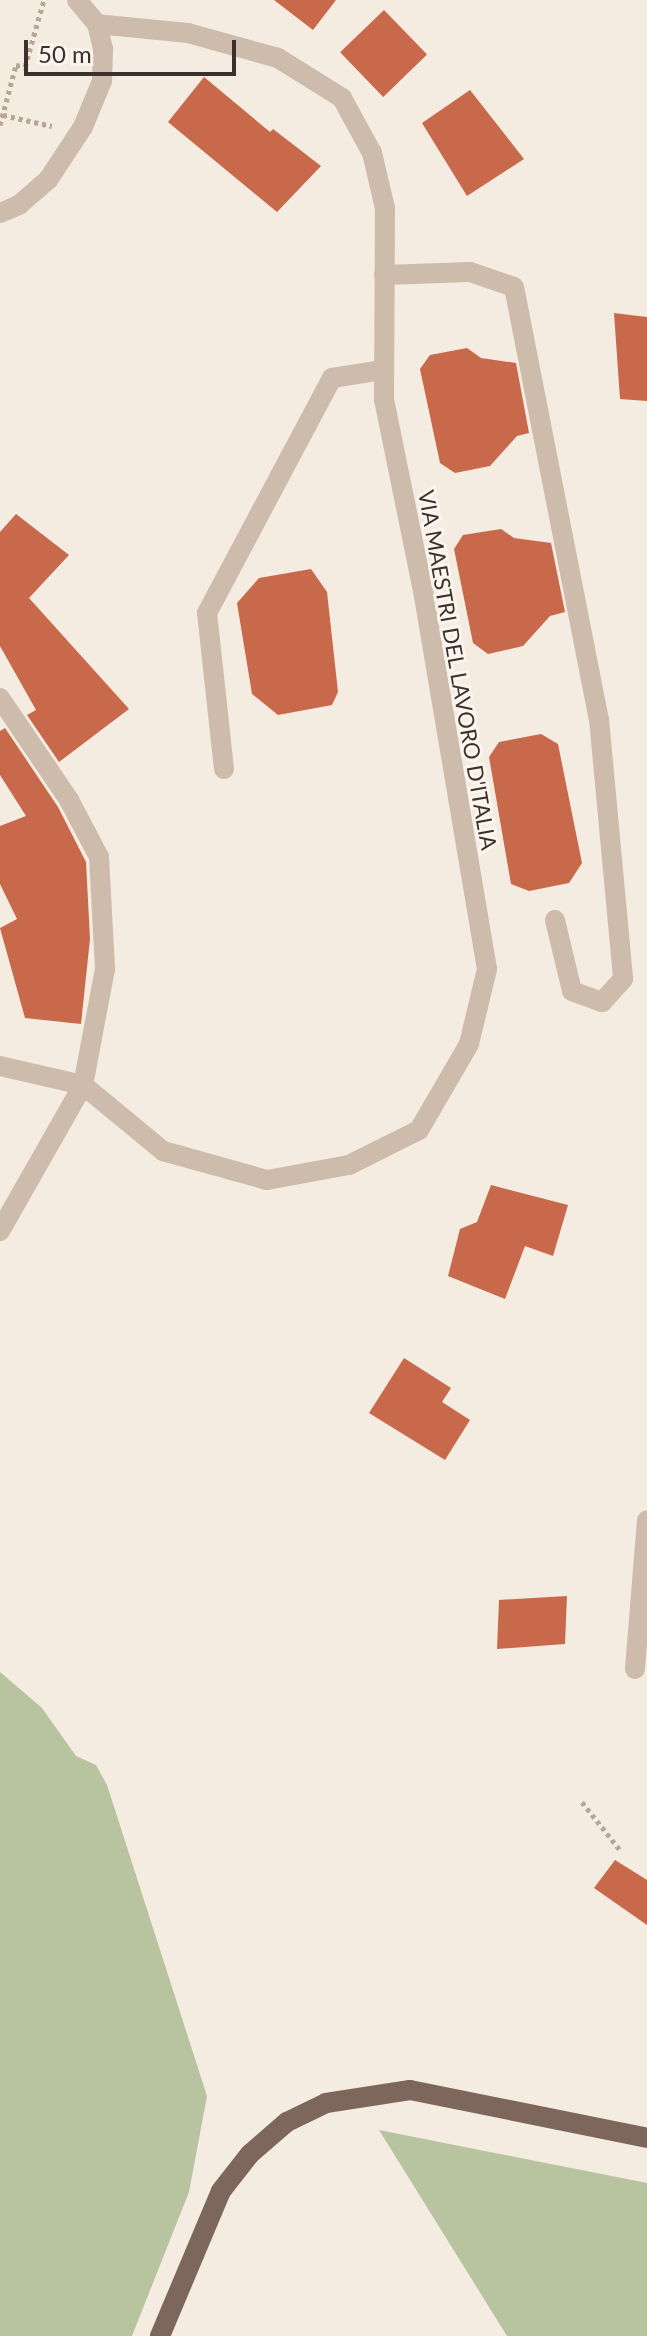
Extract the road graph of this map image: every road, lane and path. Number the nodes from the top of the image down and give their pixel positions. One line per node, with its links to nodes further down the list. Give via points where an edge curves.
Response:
1 (44, 0): 4 (path, via 25,67 16,65)
2 (77, 0): 3 (street)
3 (97, 24): 7 (street, via 102,81 83,127 48,180 19,205); 8 (street, VIA MAESTRI DEL LAVORO D'ITALIA, via 188,33 278,58 342,98 372,153 385,208)
4 (3, 115): 5 (path); 6 (path)
5 (0, 125)
6 (52, 126)
7 (0, 213)
8 (384, 275): 9 (street, VIA MAESTRI DEL LAVORO D'ITALIA); 12 (street, via 470,272 514,287 599,719 623,979 602,1002 572,991)
9 (383, 370): 11 (street, via 332,378 207,613); 14 (street, VIA MAESTRI DEL LAVORO D'ITALIA, via 384,400 424,596 487,969 469,1044 419,1130 349,1165 267,1180 163,1151)
10 (4, 704): 14 (street, via 69,800 99,857 105,969)
11 (224, 769)
12 (555, 920)
13 (0, 1066): 14 (street)
14 (83, 1085): 15 (street)
15 (0, 1231)
16 (647, 1520): 17 (street)
17 (635, 1669)
18 (582, 1802): 19 (path)
19 (620, 1850)
20 (647, 2138): 21 (main road, via 410,2090 326,2103 287,2122 250,2154 221,2191)
21 (160, 2336)

